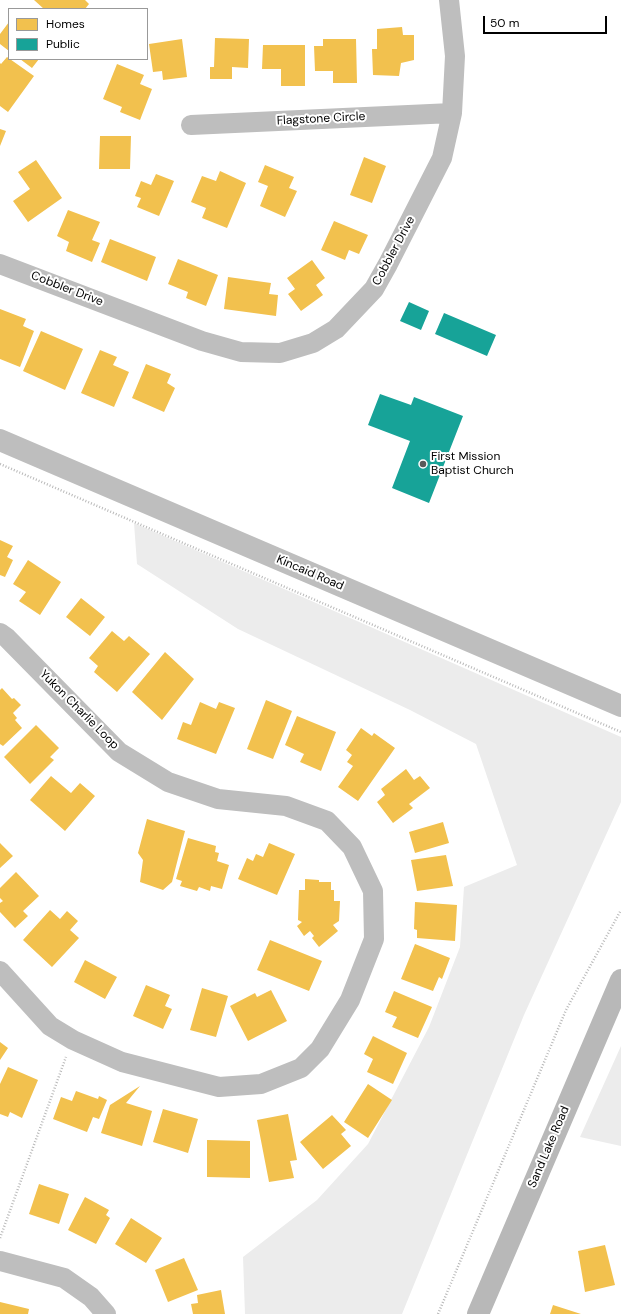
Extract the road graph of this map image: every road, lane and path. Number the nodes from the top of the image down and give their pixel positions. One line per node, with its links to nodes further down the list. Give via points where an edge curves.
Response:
1 (449, 0): 2 (street, Cobbler Drive, via 455,56)
2 (452, 113): 3 (street, Flagstone Circle); 4 (street, Cobbler Drive, via 442,158 374,288 336,329 312,344 280,353 241,352 202,341)
3 (191, 125)
4 (0, 264)
5 (0, 440): 8 (street, Kincaid Road)
6 (0, 464): 9 (path)
7 (0, 633): 13 (street, Yukon Charlie Loop, via 120,752 168,782 218,799 286,806 327,821 352,847 373,891 374,939 350,1000 320,1049 301,1068 261,1084 219,1087 122,1062)
8 (621, 706)
9 (621, 732)
10 (621, 910): 17 (path, via 566,1010)
11 (0, 971): 13 (street, Yukon Charlie Loop, via 50,1026)
12 (621, 980): 18 (main road, Sand Lake Road)
13 (73, 1040): 14 (path)
14 (0, 1238)
15 (0, 1261): 16 (street, via 64,1278 91,1297)
16 (106, 1314)
17 (438, 1314)
18 (478, 1314)

